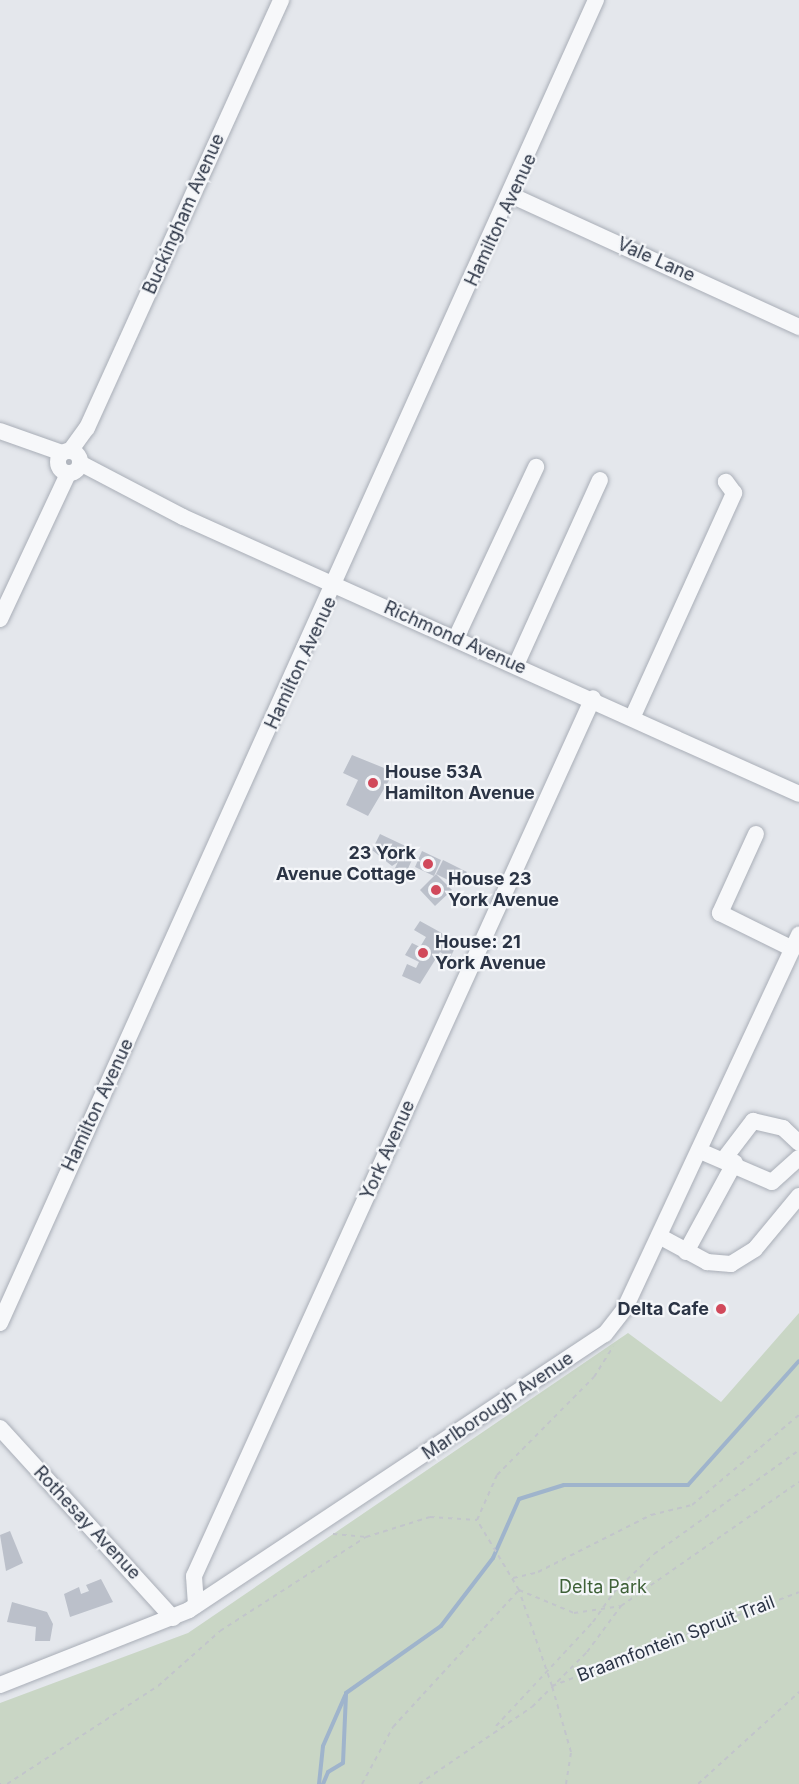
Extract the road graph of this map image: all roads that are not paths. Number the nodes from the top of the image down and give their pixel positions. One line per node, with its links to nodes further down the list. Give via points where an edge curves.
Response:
1 (281, 0): 6 (street, Buckingham Avenue)
2 (596, 0): 3 (street, Hamilton Avenue)
3 (513, 196): 4 (street, Vale Lane); 10 (street, Hamilton Avenue)
4 (799, 327)
5 (0, 431): 6 (street, Richmond Avenue)
6 (69, 463): 10 (street, Richmond Avenue); 11 (street, Buckingham Avenue)
7 (536, 467): 12 (street)
8 (600, 480): 13 (street)
9 (726, 482): 15 (street, via 734,493)
10 (336, 585): 12 (street, Richmond Avenue); 26 (street, Hamilton Avenue)
11 (0, 619)
12 (456, 638): 13 (street, Richmond Avenue)
13 (516, 665): 14 (street, Richmond Avenue)
14 (593, 698): 15 (street, Richmond Avenue); 28 (street, York Avenue, via 194,1576)
15 (633, 716): 16 (street, Richmond Avenue)
16 (799, 794)
17 (756, 834): 18 (street, via 720,913)
18 (796, 942): 20 (street, Marlborough Avenue)
19 (799, 1143): 22 (street, via 783,1128 753,1121)
20 (700, 1151): 22 (street); 24 (street, Marlborough Avenue)
21 (799, 1158): 22 (street, via 772,1182)
22 (730, 1160): 25 (street)
23 (799, 1196): 25 (street, via 755,1249 731,1264 716,1265)
24 (659, 1236): 25 (street); 28 (street, Marlborough Avenue, via 620,1318 590,1344)
25 (686, 1252)
26 (0, 1323)
27 (0, 1428): 29 (street, Rothesay Avenue)
28 (196, 1605): 29 (street, Marlborough Avenue)
29 (173, 1618): 30 (street, Marlborough Avenue)
30 (0, 1684)

